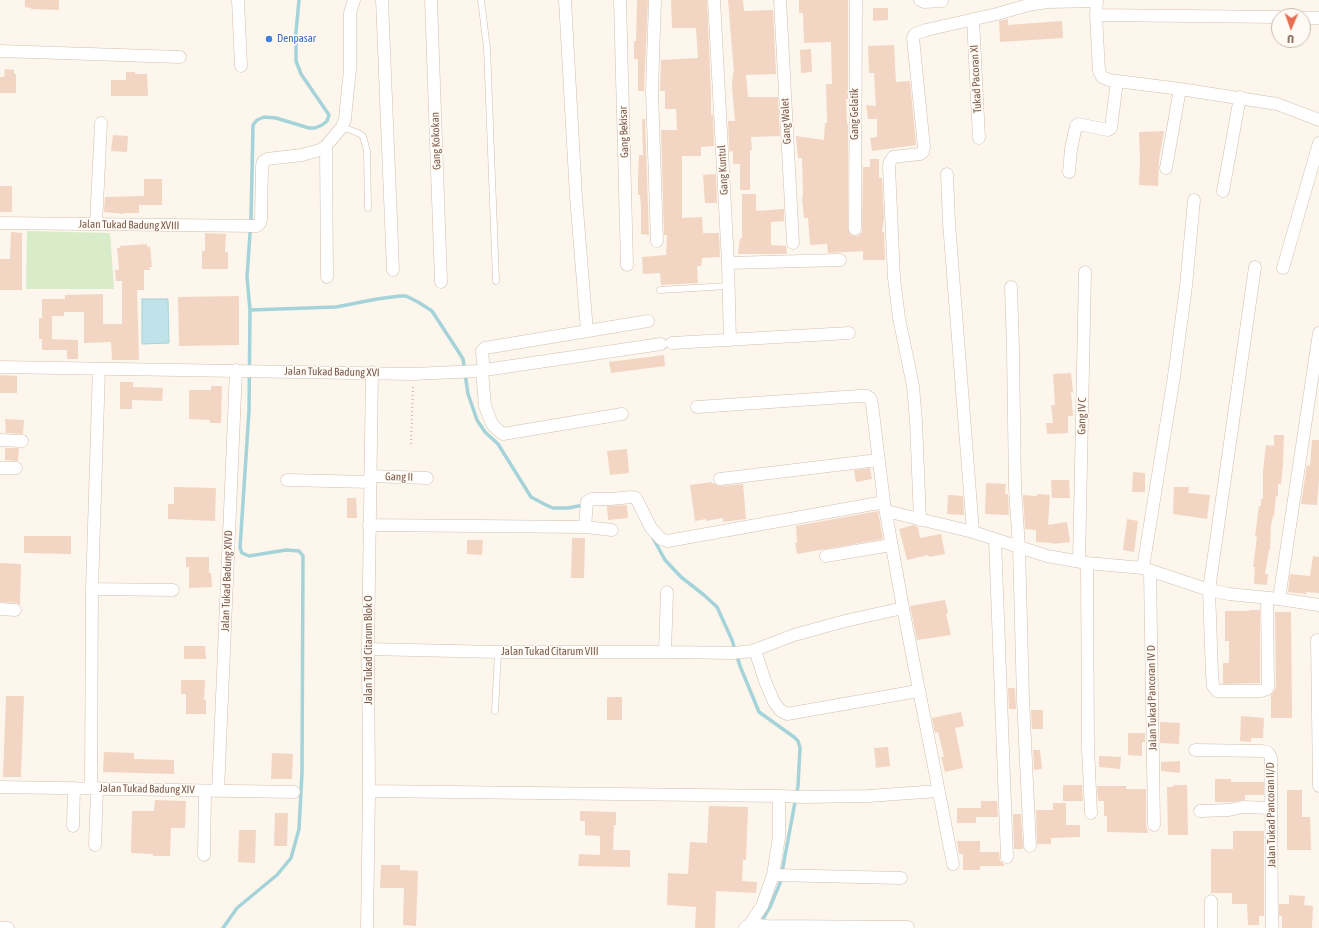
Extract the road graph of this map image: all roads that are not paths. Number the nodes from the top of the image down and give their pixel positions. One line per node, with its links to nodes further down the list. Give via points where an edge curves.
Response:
1 (238, 0): 20 (street)
2 (354, 0): 26 (street, via 350,13 348,82)
3 (382, 0): 46 (street)
4 (431, 0): 50 (street, Gang Kokokan)
5 (481, 0): 49 (lane, via 487,48)
6 (565, 0): 55 (street, via 576,196)
7 (620, 0): 43 (street, Gang Bekisar)
8 (655, 0): 39 (street, via 652,91)
9 (714, 0): 42 (street, Gang Kuntul)
10 (780, 0): 40 (street, Gang Walet)
11 (856, 0): 38 (street, Gang Gelatik)
12 (920, 0): 14 (street)
13 (1097, 0): 15 (street); 17 (street, via 1028,5)
14 (942, 1)
15 (1096, 15): 16 (street); 21 (street, via 1100,75)
16 (1271, 17)
17 (973, 19): 27 (street, Tukad Pacoran XI); 76 (street, via 915,34 913,38 924,147 920,154 893,158 889,167 894,278 899,318 913,386)
18 (0, 51): 19 (street)
19 (180, 57)
20 (241, 66)
21 (1117, 81): 22 (street); 31 (street, via 1111,128 1108,130 1078,124 1076,126)
22 (1180, 88): 23 (street); 30 (street)
23 (1240, 97): 24 (street, via 1277,104); 33 (street)
24 (1319, 120)
25 (101, 123): 37 (street)
26 (342, 127): 29 (street); 35 (lane, via 363,136 367,150)
27 (979, 138)
28 (1319, 143): 45 (street)
29 (326, 146): 37 (street, Jalan Tukad Badung XVIII, via 302,155 267,159 263,162 261,219 257,226); 48 (street)
30 (1166, 168)
31 (1069, 172)
32 (947, 174): 80 (street)
33 (1223, 191)
34 (1194, 200): 86 (street, Jalan Tukad Pancoran IV D, via 1186,286)
35 (368, 208)
36 (0, 223): 37 (street, Jalan Tukad Badung XVIII)
37 (96, 224)
38 (855, 229)
39 (657, 241)
40 (793, 243)
41 (840, 260): 42 (street)
42 (728, 263): 51 (street, Gang Kuntul)
43 (627, 264)
44 (1255, 267): 89 (street)
45 (1283, 268)
46 (393, 270)
47 (1085, 272): 85 (street, Gang IV C)
48 (327, 277)
49 (496, 281)
50 (441, 282)
51 (728, 286): 53 (lane); 58 (street, Gang Kuntul)
52 (1011, 288): 83 (street, via 1015,488)
53 (660, 290)
54 (648, 321): 55 (street)
55 (587, 331): 60 (street, via 485,348 482,351)
56 (849, 333): 58 (street, Jalan Tukad Badung XVI)
57 (1319, 333): 92 (street)
58 (730, 340): 60 (street, Jalan Tukad Badung XVI, via 667,344)
59 (0, 367): 61 (street, Jalan Tukad Badung XVI)
60 (481, 368): 63 (street, Jalan Tukad Badung XVI, via 413,374); 65 (street, via 485,406 492,424 503,434)
61 (99, 369): 62 (street, Jalan Tukad Badung XVI); 87 (street)
62 (240, 370): 63 (street, Jalan Tukad Badung XVI); 110 (street, Jalan Tukad Badung XIVD)
63 (372, 372): 72 (street, Jalan Tukad Citarum Blok O)
64 (697, 407): 68 (street, via 867,396 872,404)
65 (622, 414)
66 (0, 440): 67 (street)
67 (22, 440)
68 (878, 460): 74 (street); 75 (street)
69 (0, 468): 70 (street)
70 (16, 468)
71 (427, 478): 72 (street, Gang II)
72 (370, 479): 73 (street, Gang II); 78 (street, Jalan Tukad Citarum Blok O)
73 (287, 480)
74 (720, 480)
75 (885, 507): 76 (street); 77 (street, via 668,541 660,539 651,528 636,498 632,496 592,499 587,502); 82 (street)
76 (920, 520): 80 (street)
77 (585, 522): 78 (street); 79 (street)
78 (369, 525): 98 (street, Jalan Tukad Citarum Blok O)
79 (612, 530)
80 (973, 532): 81 (street)
81 (995, 538): 83 (street); 123 (street)
82 (891, 545): 84 (street); 94 (street)
83 (1019, 547): 85 (street, via 1047,556); 121 (street)
84 (826, 556)
85 (1083, 562): 86 (street); 117 (street, Gang IV C)
86 (1147, 569): 89 (street); 118 (street, Jalan Tukad Pancoran IV D)
87 (92, 589): 88 (street); 108 (street)
88 (173, 590)
89 (1209, 590): 91 (street); 91 (street, via 1212,674 1213,686 1217,691 1267,689)
90 (667, 592): 101 (street)
91 (1267, 598): 92 (street)
92 (1279, 599): 93 (street)
93 (1319, 606)
94 (903, 608): 99 (street, Jalan Tukad Citarum VIII, via 794,635); 102 (street)
95 (0, 609): 96 (street)
96 (15, 610)
97 (1318, 640): 105 (street)
98 (368, 648): 100 (street, Jalan Tukad Citarum VIII); 111 (street, Jalan Tukad Citarum Blok O)
99 (754, 650): 101 (street, Jalan Tukad Citarum VIII, via 732,654); 102 (street, via 774,702 787,714)
100 (498, 652): 101 (street, Jalan Tukad Citarum VIII); 103 (lane)
101 (665, 652)
102 (918, 691): 112 (street)
103 (495, 711)
104 (1195, 750): 115 (street, Jalan Tukad Pancoran II/D, via 1268,752 1271,758)
105 (1319, 786)
106 (0, 787): 107 (street, Jalan Tukad Badung XIV)
107 (74, 788): 108 (street, Jalan Tukad Badung XIV); 119 (street)
108 (94, 788): 109 (street, Jalan Tukad Badung XIV); 120 (street)
109 (205, 791): 110 (street, Jalan Tukad Badung XIV); 122 (street)
110 (218, 791): 113 (street, Jalan Tukad Badung XIV)
111 (369, 791): 114 (street); 132 (street, Jalan Tukad Citarum Blok O)
112 (938, 791): 114 (street, via 869,796); 124 (street)
113 (294, 792)
114 (783, 796): 125 (street)
115 (1271, 808): 116 (street, via 1243,807); 134 (street, Jalan Tukad Pancoran II/D)
116 (1200, 811)
117 (1091, 813)
118 (1154, 825)
119 (73, 826)
120 (95, 845)
121 (1030, 846)
122 (204, 855)
123 (1007, 857)
124 (954, 864)
125 (775, 875): 126 (street); 128 (street, via 762,906)
126 (901, 878)
127 (1211, 901): 133 (street)
128 (749, 925): 129 (street)
129 (908, 927)
130 (0, 928): 131 (street)
131 (8, 928)
132 (368, 928)
133 (1211, 928)
134 (1272, 928)

